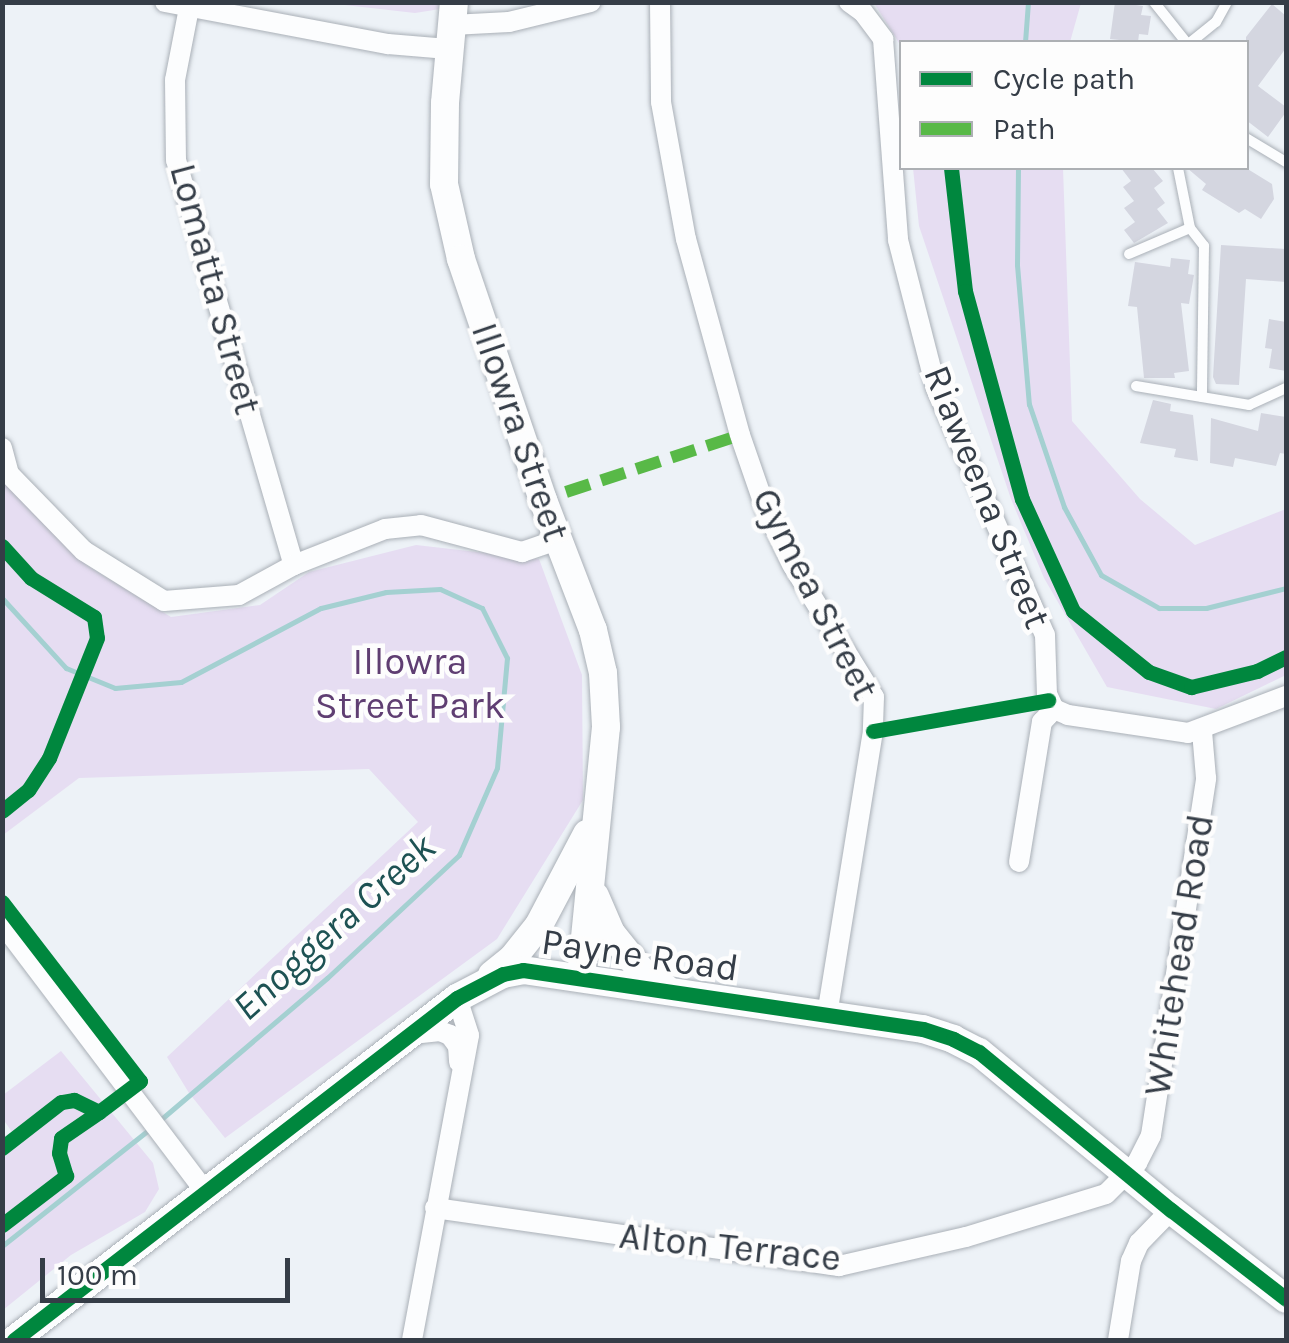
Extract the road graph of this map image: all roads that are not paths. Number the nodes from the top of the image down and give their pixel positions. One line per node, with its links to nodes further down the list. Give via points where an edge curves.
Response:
1 (166, 2): 7 (street)
2 (590, 2): 8 (street, via 509,22)
3 (660, 2): 33 (street, Gymea Street, via 660,102 686,239 740,436 793,566 874,696)
4 (849, 2): 23 (street, Riaweena Street, via 882,40 898,240 936,388 1044,635 1047,694)
5 (1154, 2): 9 (lane)
6 (1228, 2): 10 (lane, via 1216,22)
7 (189, 8): 8 (street, via 388,44); 21 (street, Lomatta Street, via 175,80 176,160)
8 (451, 25): 20 (main road, Illowra Street, via 448,203 461,260)
9 (1186, 40)
10 (1191, 40)
11 (1249, 140): 12 (lane)
12 (1286, 162)
13 (1178, 170): 14 (lane)
14 (1190, 228): 15 (lane); 18 (lane, via 1204,246)
15 (1129, 254)
16 (1136, 386): 18 (lane)
17 (1286, 388): 18 (lane, via 1249,405)
18 (1202, 397)
19 (2, 448): 21 (street, via 10,474 84,550 164,601 239,595)
20 (557, 540): 21 (street, via 522,552 446,530 402,526); 25 (main road, Illowra Street, via 603,673 606,727)
21 (294, 566)
22 (1286, 696): 24 (street)
23 (1054, 708): 24 (street, via 1068,716); 27 (street, via 1042,722)
24 (1202, 731): 36 (street, Whitehead Road, via 1206,778 1150,1135)
25 (597, 808): 26 (main road, Illowra Street); 32 (main road, via 539,925 512,959)
26 (591, 859): 28 (main road, Illowra Street); 30 (main road, Illowra Street)
27 (1019, 862)
28 (596, 896): 30 (main road, Illowra Street); 31 (main road, via 611,933 633,962)
29 (2, 923): 37 (street)
30 (590, 978): 31 (main road, Payne Road); 32 (main road, Payne Road, via 523,970)
31 (670, 990): 33 (main road, Payne Road)
32 (468, 992): 34 (main road, Payne Road); 35 (street, via 469,1035)
33 (827, 1014): 36 (main road, Payne Road, via 923,1029 979,1052)
34 (412, 1034): 35 (street, via 450,1035); 37 (main road, Payne Road)
35 (460, 1068): 38 (street)
36 (1128, 1173): 38 (street, Alton Terrace, via 1082,1205 839,1266); 39 (main road, Payne Road)
37 (206, 1193): 41 (main road, Payne Road)
38 (436, 1208): 42 (street)
39 (1171, 1210): 40 (main road, Payne Road); 43 (street, via 1139,1242 1130,1262)
40 (1286, 1299)
41 (14, 1340)
42 (412, 1340)
43 (1118, 1340)

